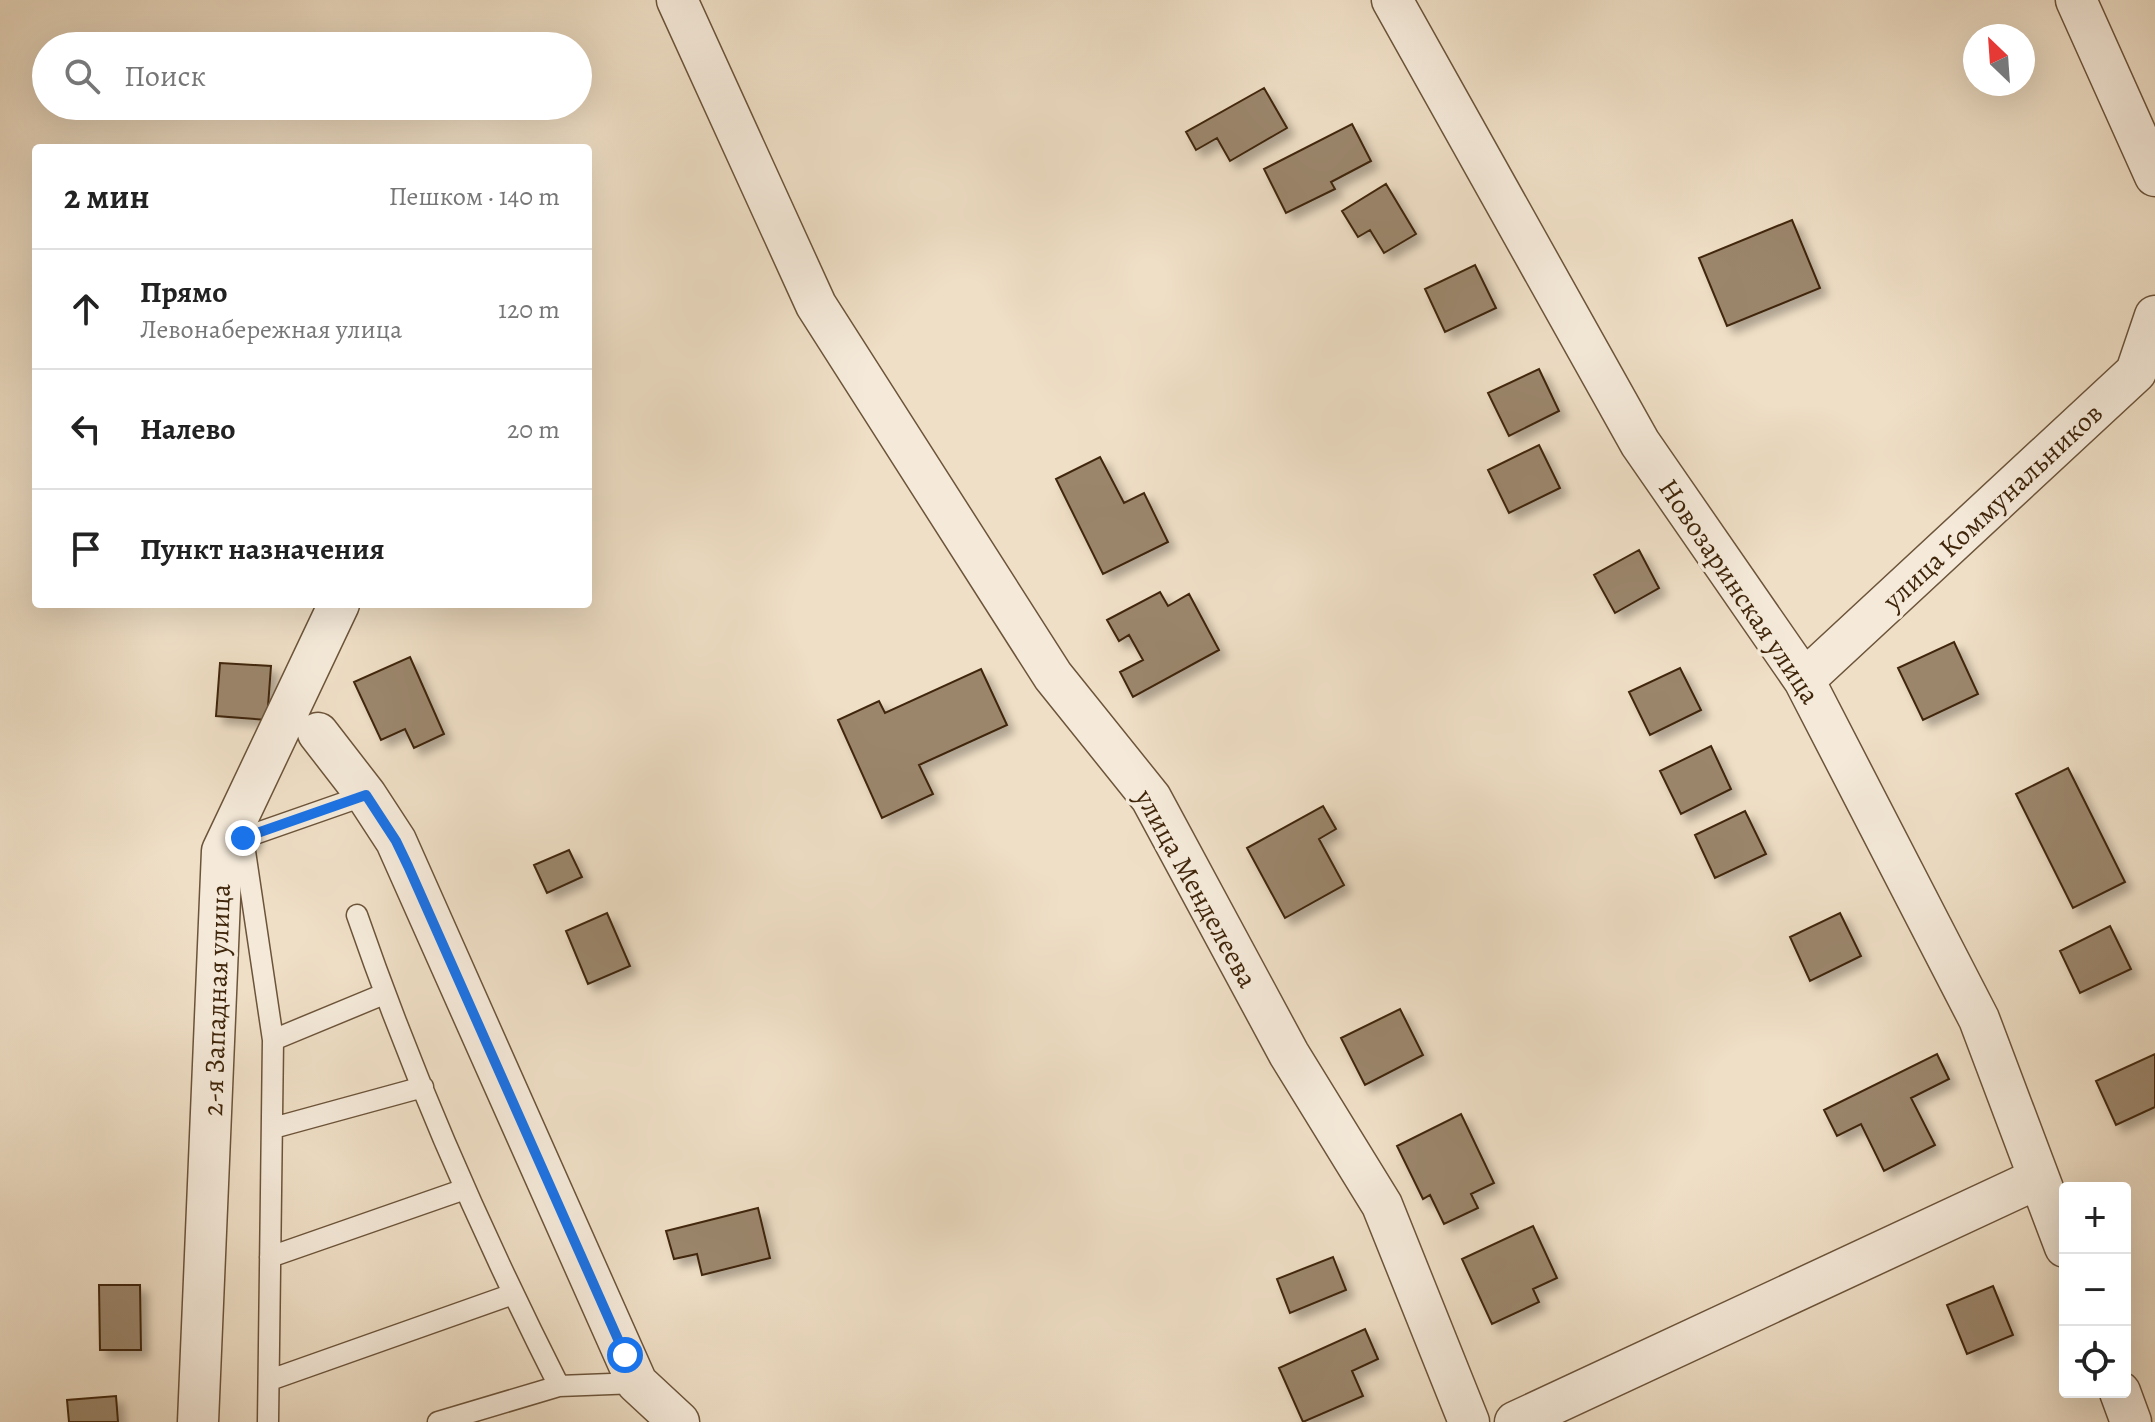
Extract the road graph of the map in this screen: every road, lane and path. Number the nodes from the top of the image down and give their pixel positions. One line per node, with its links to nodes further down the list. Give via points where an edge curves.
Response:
1 (677, 0): 28 (street, улица Менделеева, via 816,305 1053,676 1151,798 1289,1054 1382,1205)
2 (1392, 0): 7 (street, Новозаринская улица, via 1640,443)
3 (2076, 0): 4 (street)
4 (2155, 176)
5 (2155, 316): 7 (street, улица Коммунальников, via 2136,372)
6 (337, 608): 24 (street, 2-я Западная улица, via 222,851)
7 (1804, 680): 15 (street, Новозаринская улица, via 1979,1019)
8 (318, 733): 9 (street)
9 (366, 795): 12 (lane, via 243,838); 21 (street, via 410,869)
10 (357, 915): 11 (lane)
11 (384, 994): 12 (lane); 13 (lane)
12 (273, 1040): 14 (lane)
13 (423, 1087): 14 (lane); 16 (lane)
14 (273, 1128): 18 (lane)
15 (2039, 1178): 17 (street, Новозаринская улица); 29 (street)
16 (465, 1189): 18 (lane); 19 (lane)
17 (2059, 1231)
18 (270, 1257): 20 (lane)
19 (513, 1294): 20 (lane); 22 (lane)
20 (270, 1380): 25 (lane)
21 (637, 1383): 22 (lane); 27 (street)
22 (559, 1386): 26 (lane)
23 (2122, 1398): 30 (street)
24 (198, 1422)
25 (268, 1422)
26 (438, 1422)
27 (679, 1422)
28 (1469, 1422)
29 (1515, 1422)
30 (2131, 1422)

